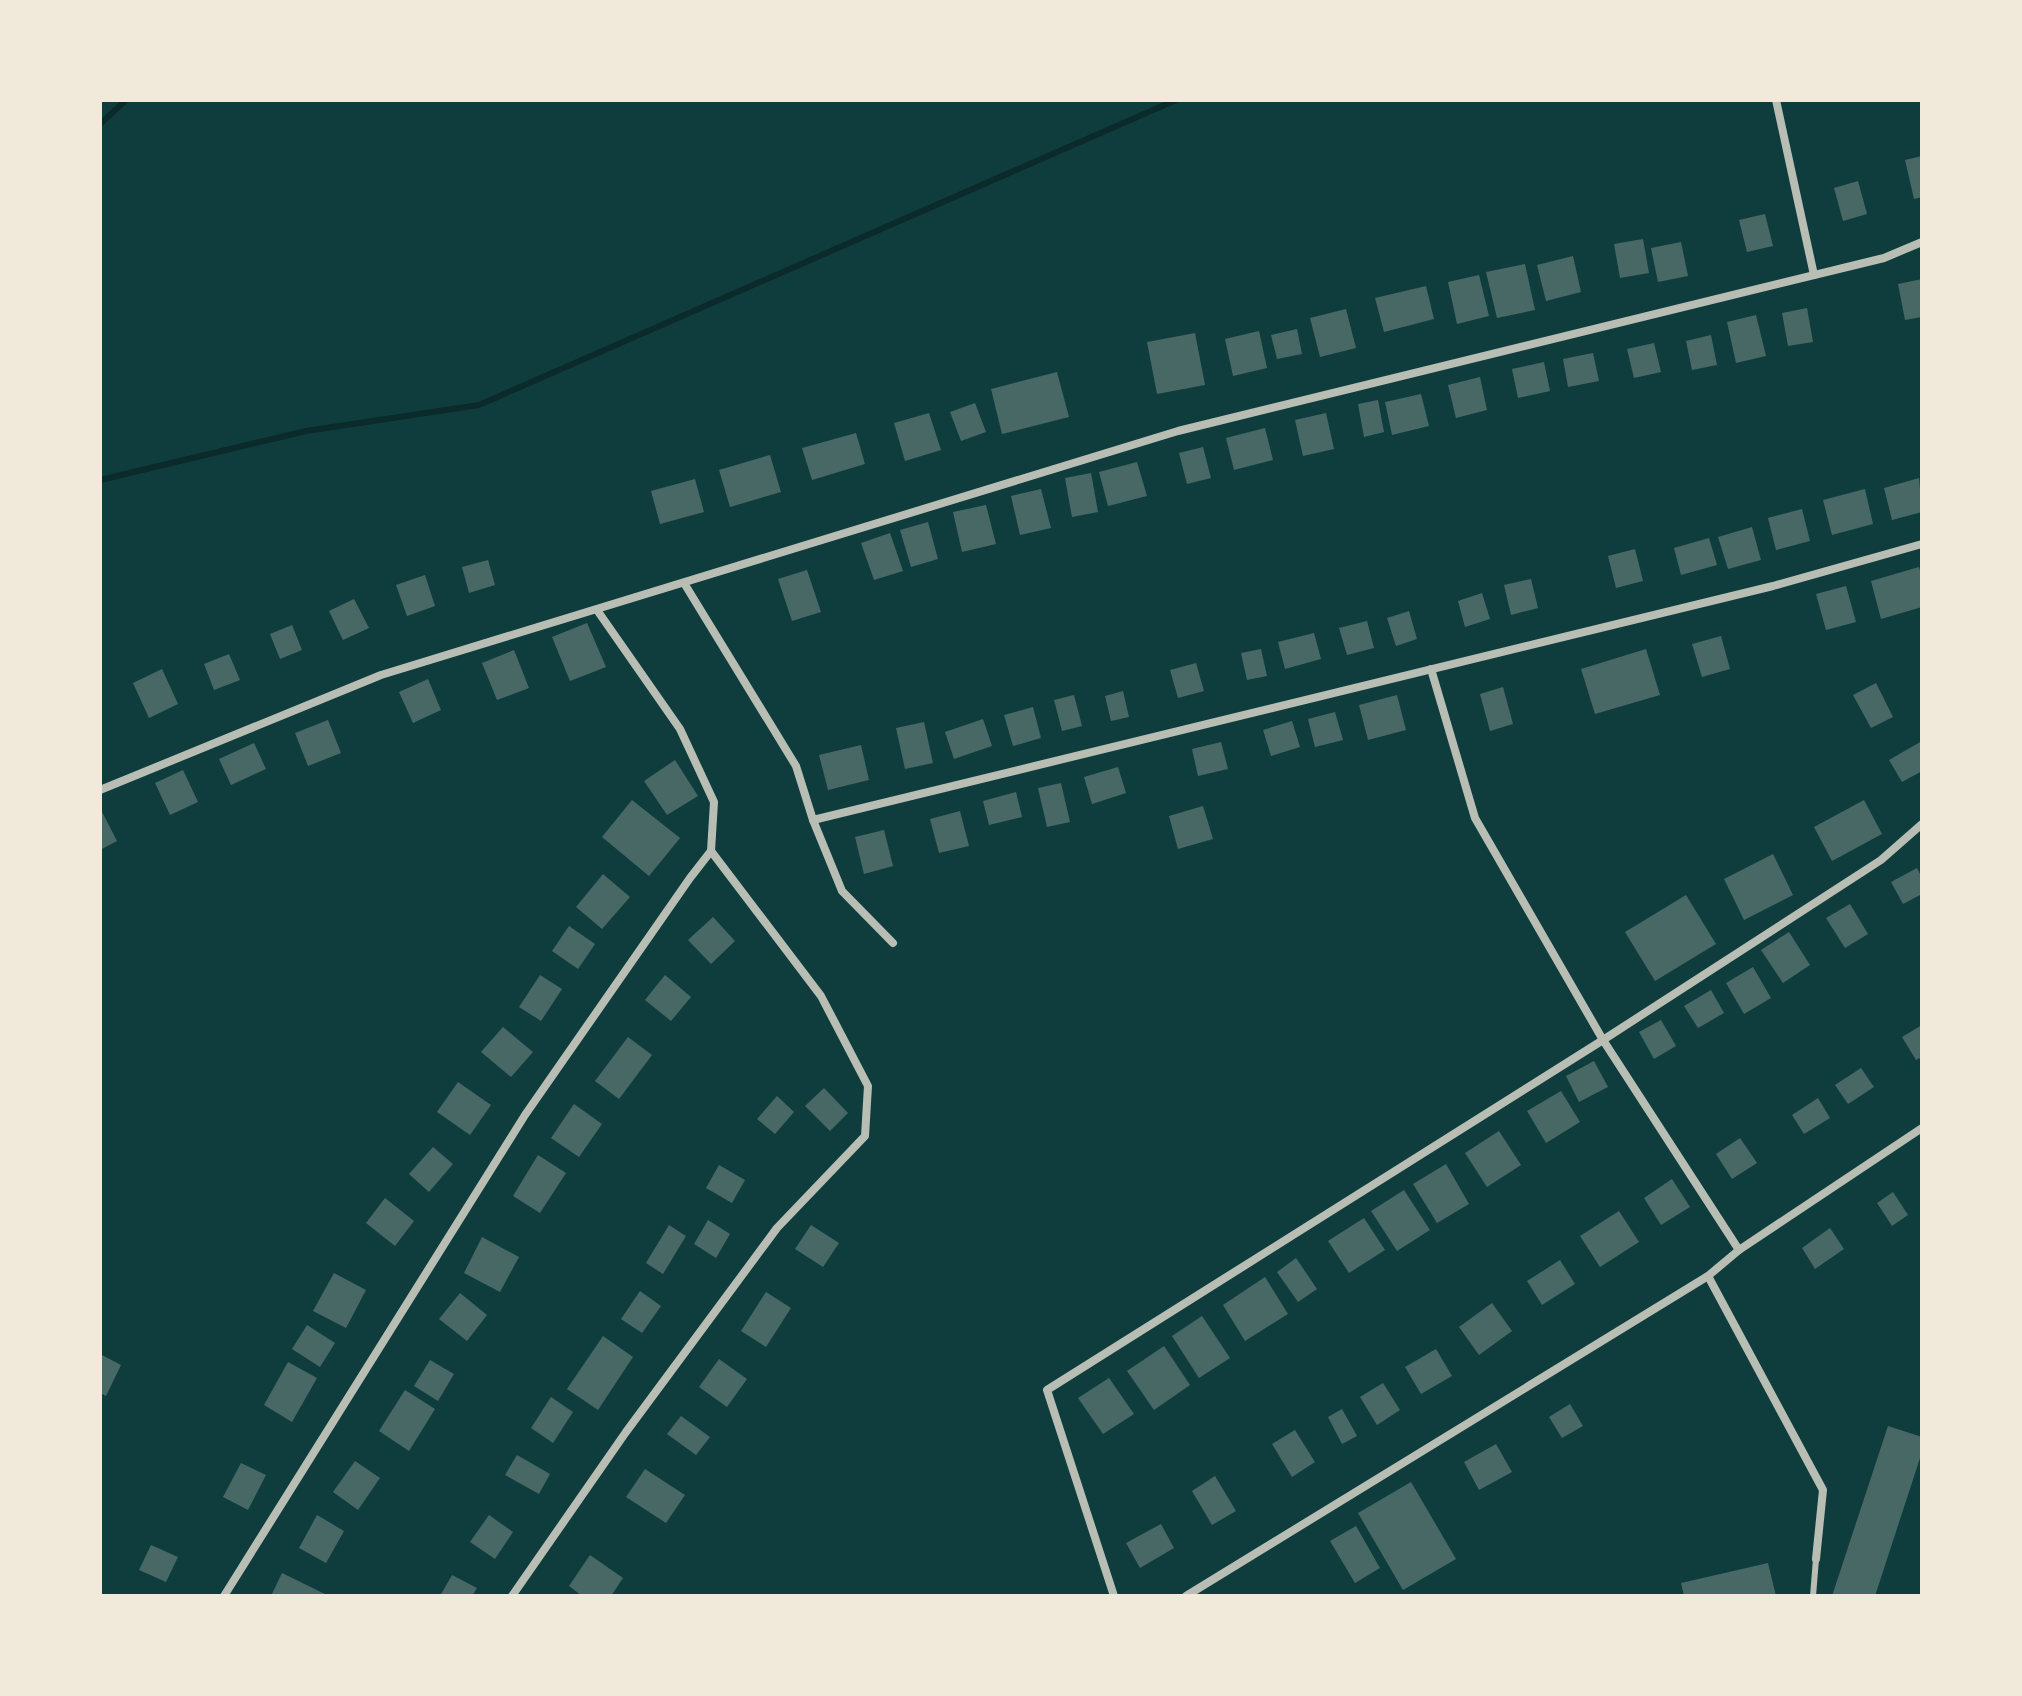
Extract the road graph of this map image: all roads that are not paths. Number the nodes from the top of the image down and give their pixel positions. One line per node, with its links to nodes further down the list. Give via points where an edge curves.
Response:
1 (1776, 100): 3 (street)
2 (1922, 242): 3 (street, via 1884,258)
3 (1814, 275): 5 (street, via 1178,431)
4 (1922, 544): 7 (street)
5 (684, 583): 6 (street); 9 (street, via 796,766)
6 (597, 610): 8 (street, via 381,675); 11 (street, via 680,729 714,802)
7 (1431, 669): 9 (street); 13 (street, via 1475,818)
8 (100, 790)
9 (813, 820): 12 (street, via 842,891)
10 (1922, 824): 13 (street, via 1881,860)
11 (711, 851): 18 (street, via 525,1115); 19 (street, via 821,996 868,1086 865,1136 777,1228)
12 (893, 943)
13 (1603, 1040): 15 (street); 20 (street, via 1047,1390)
14 (1922, 1128): 15 (street)
15 (1739, 1250): 16 (street)
16 (1708, 1276): 17 (street, via 1823,1490); 21 (street)
17 (1816, 1559): 22 (lane)
18 (224, 1596)
19 (512, 1596)
20 (1114, 1596)
21 (1186, 1596)
22 (1813, 1596)

